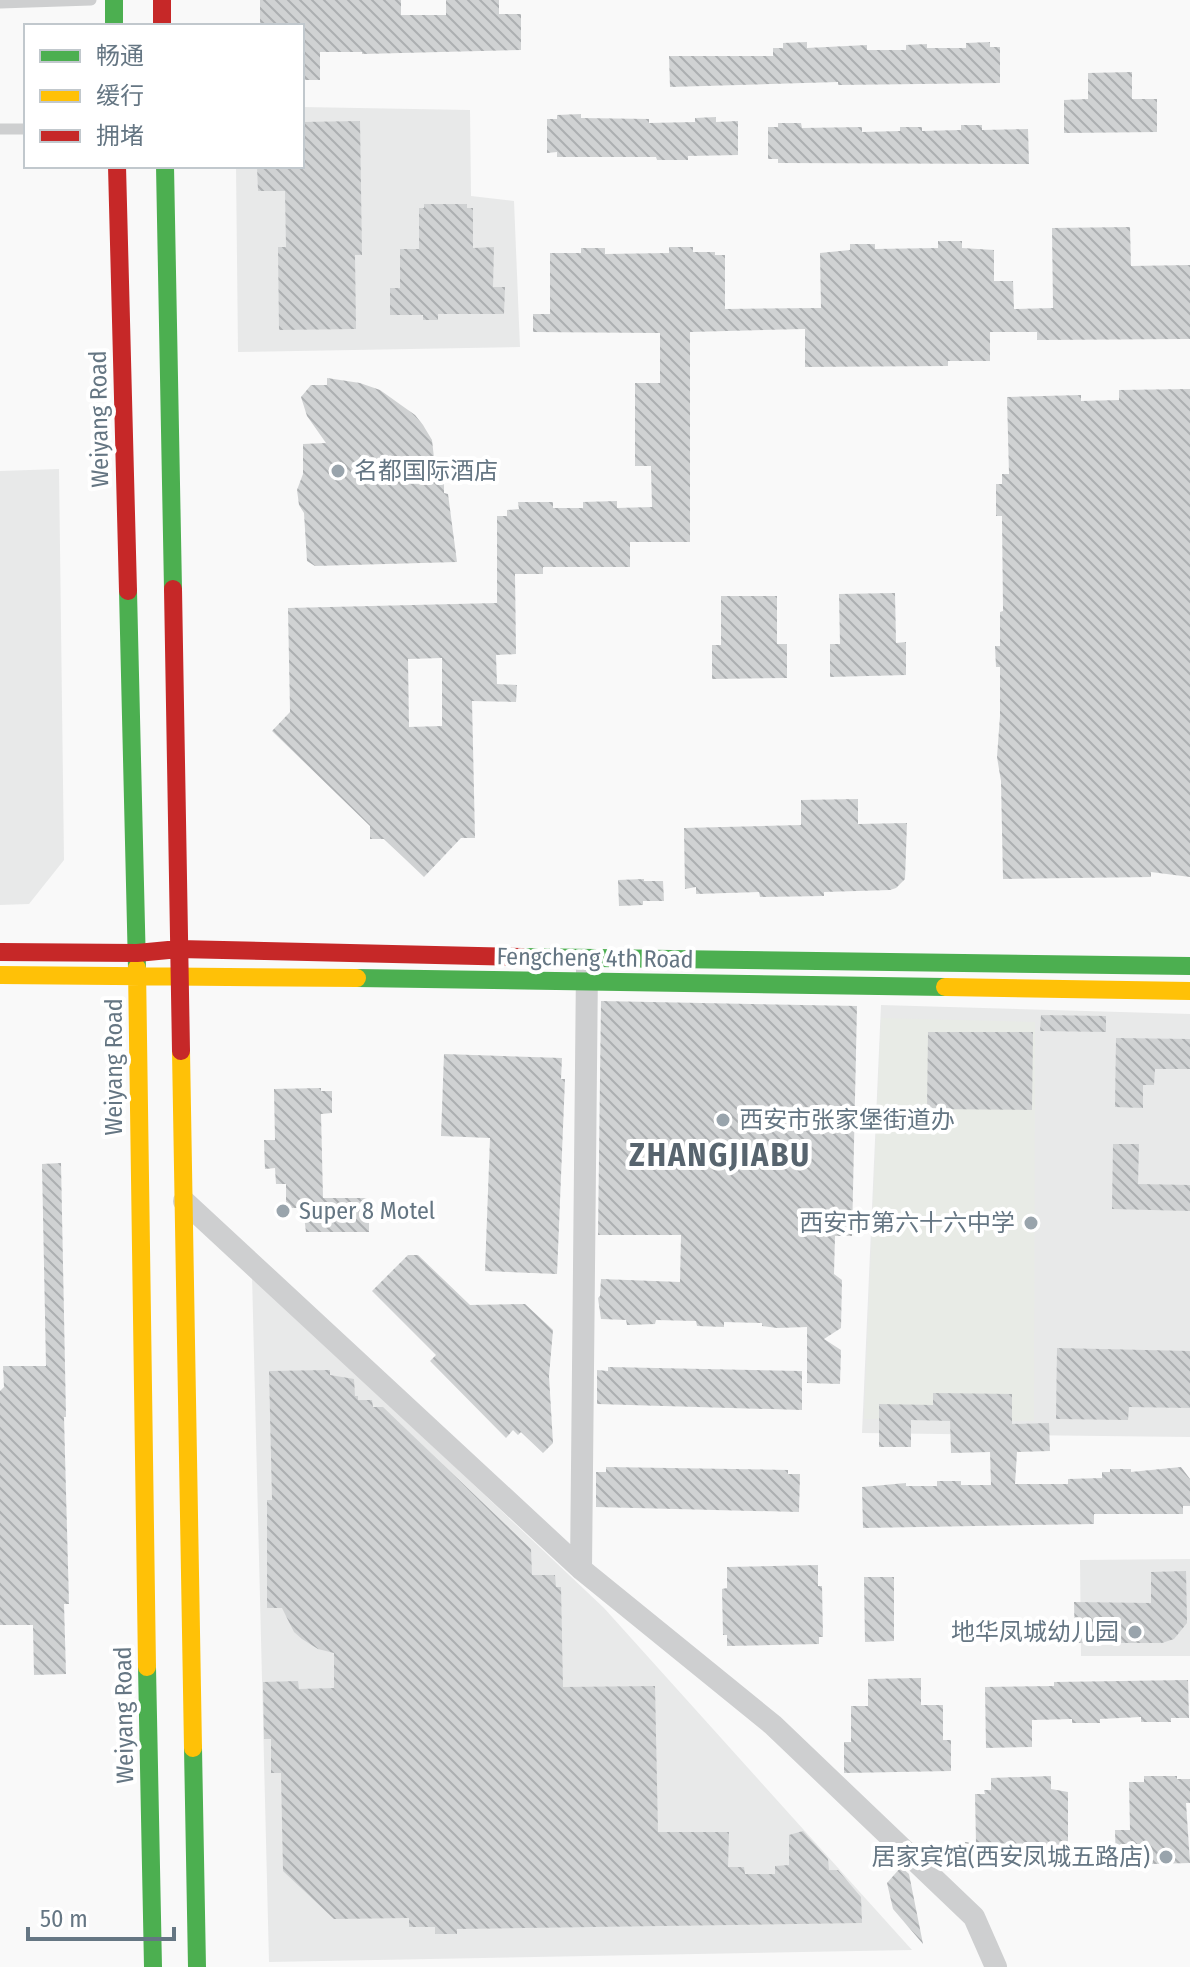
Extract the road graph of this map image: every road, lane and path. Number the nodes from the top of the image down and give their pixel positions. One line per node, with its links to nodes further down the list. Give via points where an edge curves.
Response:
1 (91, 0): 4 (lane)
2 (114, 0): 5 (main road)
3 (162, 0): 6 (main road)
4 (0, 3)
5 (114, 24)
6 (162, 24)
7 (0, 129): 8 (lane)
8 (24, 129)
9 (117, 168): 13 (main road, Weiyang Road)
10 (165, 168): 11 (main road)
11 (179, 949): 13 (main road); 14 (main road, Fengcheng 4th Road); 18 (main road)
12 (0, 952): 13 (main road)
13 (137, 953): 17 (main road, Weiyang Road)
14 (587, 958): 15 (main road, Fengcheng 4th Road); 19 (street)
15 (1190, 966)
16 (0, 975): 17 (main road, Fengcheng 4th Road)
17 (137, 975): 18 (main road, Fengcheng 4th Road); 23 (main road, Weiyang Road)
18 (178, 975): 19 (main road, Fengcheng 4th Road); 21 (main road)
19 (586, 982): 20 (main road, Fengcheng 4th Road); 22 (street)
20 (1190, 991)
21 (184, 1201): 22 (street); 24 (main road)
22 (581, 1569): 25 (street, via 773,1725 974,1917)
23 (153, 1967)
24 (197, 1967)
25 (996, 1967)

